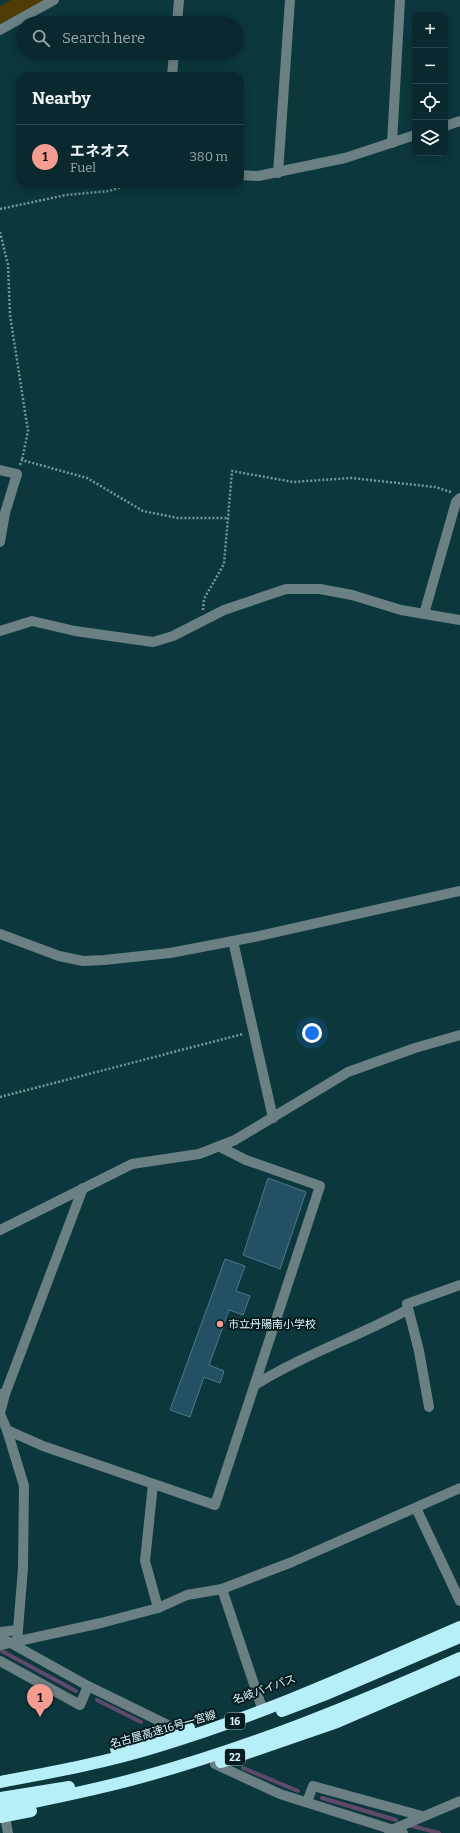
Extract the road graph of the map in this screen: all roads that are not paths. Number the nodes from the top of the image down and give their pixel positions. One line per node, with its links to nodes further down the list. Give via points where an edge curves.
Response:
1 (54, 0): 5 (street)
2 (179, 0): 6 (street)
3 (290, 0): 15 (street)
4 (400, 0): 14 (street)
5 (25, 16)
6 (178, 16)
7 (16, 21): 8 (street)
8 (0, 30)
9 (173, 60): 10 (street)
10 (172, 72)
11 (460, 121): 12 (street)
12 (448, 125)
13 (412, 136): 14 (street)
14 (392, 143): 15 (street, via 345,158)
15 (278, 173): 16 (street)
16 (244, 175)
17 (0, 470): 19 (street, via 17,474 5,513)
18 (457, 495): 20 (street)
19 (0, 542)
20 (424, 614): 21 (street); 22 (street, via 320,589 286,589 224,610 173,636 154,642 75,631 32,621)
21 (460, 620)
22 (0, 631)
23 (460, 891): 25 (street)
24 (0, 934): 25 (street, via 59,956 83,961 170,953)
25 (233, 941): 27 (street)
26 (460, 1035): 27 (street, via 348,1072)
27 (273, 1118): 28 (street)
28 (220, 1147): 29 (street, via 199,1154 132,1164); 33 (street, via 246,1160 320,1186)
29 (83, 1188): 30 (street); 34 (street)
30 (0, 1230)
31 (460, 1285): 32 (street, via 406,1304)
32 (408, 1310): 33 (street, via 323,1349); 35 (street, via 419,1351)
33 (254, 1385): 38 (street, via 215,1505)
34 (2, 1394): 36 (street)
35 (429, 1407)
36 (0, 1414): 37 (street)
37 (7, 1430): 38 (street, via 42,1446); 45 (street, via 24,1486 23,1568)
38 (153, 1484): 43 (street, via 145,1561)
39 (460, 1488): 40 (street)
40 (416, 1508): 41 (street, via 292,1562); 42 (street)
41 (222, 1588): 43 (street, via 188,1595); 53 (street)
42 (460, 1601)
43 (158, 1608): 48 (street)
44 (460, 1626): 53 (highway, 名岐バイパス); 55 (highway, 名古屋高速16号一宮線 / 16, via 280,1704)
45 (18, 1630): 46 (street); 48 (street)
46 (0, 1632)
47 (460, 1636): 55 (highway, via 324,1696 258,1721 214,1736)
48 (6, 1642): 52 (street)
49 (460, 1658): 58 (highway, 16, via 269,1736)
50 (0, 1661): 52 (street, via 80,1705)
51 (460, 1668): 56 (highway, 22, via 337,1722)
52 (88, 1686): 54 (street)
53 (261, 1705): 54 (highway, 名岐バイパス)
54 (180, 1731): 57 (highway, 名岐バイパス, via 71,1762)
55 (158, 1747): 59 (highway, 名古屋高速16号一宮線 / 16)
56 (215, 1764): 62 (street, via 280,1794); 63 (highway, 22, via 136,1786)
57 (0, 1776)
58 (142, 1778): 60 (highway); 63 (highway, 16, via 49,1799)
59 (0, 1782)
60 (0, 1798)
61 (460, 1801): 64 (street)
62 (307, 1802): 64 (street, via 313,1786); 65 (street)
63 (2, 1814): 66 (street)
64 (422, 1816): 65 (street)
65 (388, 1831): 67 (street)
66 (8, 1833)
67 (403, 1833)

